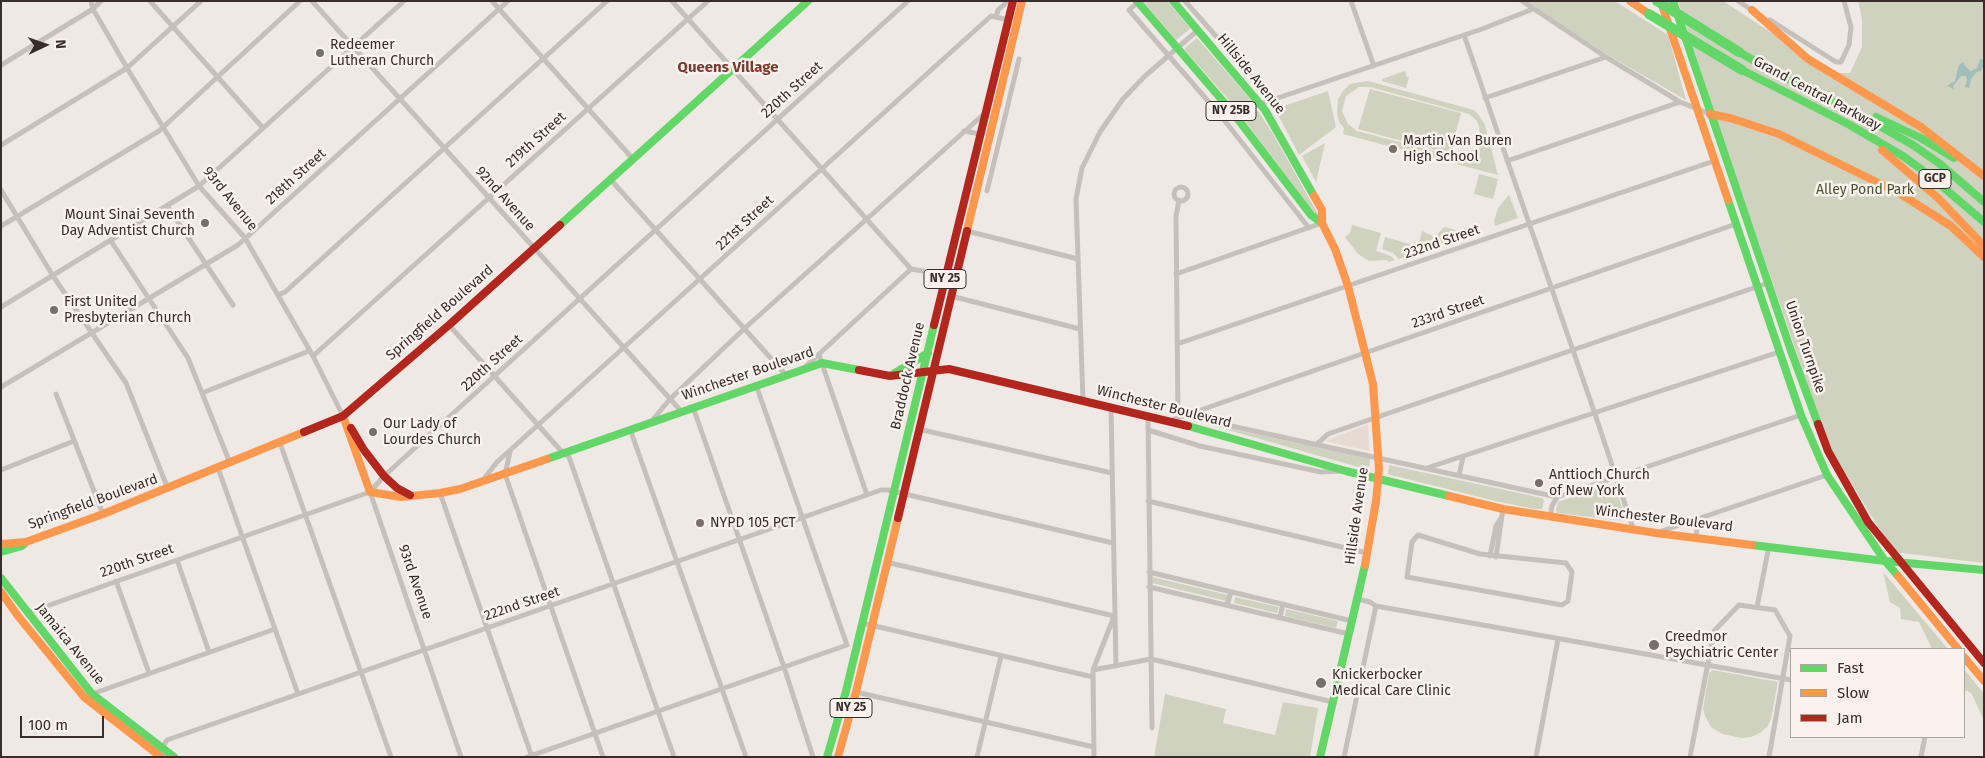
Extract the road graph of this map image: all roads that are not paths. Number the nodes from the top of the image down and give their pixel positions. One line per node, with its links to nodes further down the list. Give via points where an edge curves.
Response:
1 (91, 1): 29 (street, 93rd Avenue)
2 (101, 1): 29 (street)
3 (150, 1): 36 (street)
4 (201, 1): 36 (street)
5 (300, 1): 49 (street)
6 (312, 1): 39 (street, 92nd Avenue)
7 (404, 1): 39 (street)
8 (492, 1): 31 (street)
9 (508, 1): 31 (street, 218th Street)
10 (607, 1): 43 (street)
11 (672, 1): 34 (street)
12 (708, 1): 34 (street, 219th Street)
13 (808, 1): 48 (main road, Springfield Boulevard)
14 (908, 1): 59 (street, 220th Street)
15 (1008, 1): 33 (street, 221st Street, via 998,10)
16 (1014, 1): 35 (main road, Braddock Avenue / NY 25)
17 (1022, 1): 75 (main road, Braddock Avenue / NY 25)
18 (1173, 1): 37 (main road, Hillside Avenue / NY 25B)
19 (1185, 1): 52 (street, Hillside Avenue, via 1267,94)
20 (1351, 1): 46 (street)
21 (1522, 1): 30 (street)
22 (1630, 1): 66 (main road, Grand Central Parkway, bridge, via 1742,70)
23 (1657, 1): 62 (main road, Grand Central Parkway / GCP, bridge, via 1739,52)
24 (1661, 1): 55 (main road, Union Turnpike)
25 (1672, 1): 58 (main road, Union Turnpike)
26 (1738, 1): 32 (street)
27 (1844, 1): 32 (street, via 1851,26 1849,45 1841,62 1836,62)
28 (1137, 2): 40 (main road, Hillside Avenue / NY 25B); 41 (street, Hillside Avenue, via 1128,10)
29 (93, 8): 45 (street); 47 (street, 93rd Avenue)
30 (1533, 9): 38 (street); 42 (street)
31 (499, 10): 43 (street); 51 (street, 218th Street)
32 (1752, 10): 72 (main road, via 1808,59 1921,127)
33 (996, 17): 35 (street); 71 (street, 221st Street, via 991,16)
34 (688, 20): 48 (street); 54 (street, 219th Street)
35 (1009, 20): 56 (main road, Braddock Avenue / NY 25)
36 (172, 27): 47 (street); 49 (street)
37 (1198, 30): 40 (street); 52 (main road, Hillside Avenue / NY 25B)
38 (1464, 35): 46 (street); 50 (street)
39 (353, 47): 51 (street, 92nd Avenue); 61 (street)
40 (1177, 48): 41 (street); 57 (main road, Hillside Avenue / NY 25B)
41 (1167, 57): 88 (street, Hillside Avenue, via 1221,116); 96 (street, via 1123,99 1100,132 1082,168 1076,198)
42 (1606, 57): 50 (street); 53 (street)
43 (543, 58): 54 (street); 67 (street)
44 (1019, 59): 75 (street, Braddock Avenue)
45 (1, 65)
46 (1374, 66): 52 (street)
47 (127, 68): 60 (street, 93rd Avenue); 65 (street)
48 (732, 70): 59 (street); 68 (main road, Springfield Boulevard)
49 (217, 76): 60 (street); 61 (street)
50 (1485, 98): 69 (street)
51 (400, 99): 67 (street, 92nd Avenue); 91 (street, 218th Street)
52 (1265, 102): 57 (street); 84 (main road, Hillside Avenue / NY 25B, via 1322,210)
53 (1680, 102): 55 (street); 69 (street)
54 (588, 109): 68 (street); 77 (street, 219th Street)
55 (1697, 110): 58 (street); 70 (main road, Union Turnpike)
56 (986, 112): 63 (street); 64 (main road, Braddock Avenue / NY 25)
57 (1234, 114): 84 (main road, Hillside Avenue / NY 25B, via 1311,215)
58 (1710, 114): 95 (main road, via 1779,134 1859,172 1951,226); 103 (main road, Union Turnpike)
59 (777, 119): 71 (street); 89 (street, 220th Street)
60 (162, 127): 74 (street, 93rd Avenue); 81 (street, via 159,132)
61 (264, 128): 74 (street)
62 (1892, 128): 72 (main road, via 1922,138); 79 (main road, Grand Central Parkway / GCP)
63 (964, 131): 64 (street); 82 (street)
64 (980, 134): 75 (main road, Braddock Avenue / NY 25)
65 (1, 145)
66 (1881, 146): 83 (main road, Grand Central Parkway / GCP, via 1930,174); 93 (main road)
67 (444, 147): 77 (street, 92nd Avenue); 107 (street, via 285,292)
68 (633, 159): 73 (main road, Springfield Boulevard)
69 (1507, 161): 85 (street)
70 (1714, 161): 85 (street, 232nd Street); 86 (main road, Union Turnpike)
71 (822, 168): 82 (street); 102 (street, 221st Street)
72 (1984, 177)
73 (610, 179): 89 (street); 94 (main road, Springfield Boulevard)
74 (199, 186): 80 (street); 91 (street, 93rd Avenue)
75 (977, 189): 90 (main road, Braddock Avenue / NY 25); 100 (main road, Braddock Avenue / NY 25)
76 (1, 190): 81 (street)
77 (489, 198): 94 (street, 92nd Avenue); 122 (street, 219th Street)
78 (1179, 200): 99 (street)
79 (1984, 202)
80 (168, 207): 92 (street); 97 (street)
81 (17, 216): 87 (street); 101 (street)
82 (867, 218): 98 (street); 114 (street)
83 (1984, 222)
84 (1322, 223): 88 (street); 104 (main road, Hillside Avenue / NY 25B, via 1336,249)
85 (1529, 224): 104 (street, 232nd Street); 106 (street)
86 (1736, 224): 105 (main road, Union Turnpike); 106 (street, 233rd Street)
87 (1, 226)
88 (1309, 228): 99 (street)
89 (656, 229): 102 (street); 110 (street, 220th Street)
90 (967, 231): 96 (street); 108 (main road, Braddock Avenue / NY 25)
91 (245, 238): 97 (street, 218th Street); 107 (street, 93rd Avenue)
92 (111, 241): 101 (street); 109 (street)
93 (1984, 246)
94 (534, 248): 110 (street, 92nd Avenue); 113 (main road, Springfield Boulevard)
95 (1984, 257)
96 (1078, 259): 115 (street)
97 (206, 265): 109 (street, 218th Street); 111 (street)
98 (912, 269): 100 (street); 124 (street)
99 (1176, 274): 117 (street)
100 (946, 275): 123 (main road, Braddock Avenue / NY 25)
101 (53, 276): 112 (street); 116 (street)
102 (700, 280): 114 (street); 118 (street, 221st Street)
103 (1768, 283): 105 (street); 199 (main road, Union Turnpike, via 1828,451 1868,522)
104 (1348, 286): 117 (street, 232nd Street); 120 (main road, Hillside Avenue / NY 25B)
105 (1757, 287): 119 (street); 121 (main road, Union Turnpike)
106 (1552, 288): 119 (street); 120 (street, 233rd Street)
107 (278, 294): 122 (street, 93rd Avenue)
108 (950, 296): 115 (street); 125 (main road, Braddock Avenue / NY 25)
109 (149, 299): 116 (street, 218th Street); 131 (street, via 188,358)
110 (580, 299): 118 (street, 92nd Avenue); 127 (street, 220th Street)
111 (233, 305)
112 (1, 307)
113 (448, 325): 127 (street); 141 (main road, Springfield Boulevard)
114 (745, 328): 126 (street); 133 (street)
115 (1080, 328): 134 (street)
116 (92, 333): 130 (street, 218th Street); 171 (street, via 126,384)
117 (1177, 344): 144 (street)
118 (624, 349): 133 (street, 92nd Avenue); 147 (street, 221st Street)
119 (1573, 350): 139 (street); 143 (street)
120 (1366, 352): 137 (street, 233rd Street); 143 (main road, Hillside Avenue / NY 25B)
121 (1779, 352): 139 (street); 140 (main road, Union Turnpike)
122 (311, 353): 131 (street, 219th Street); 141 (street, 93rd Avenue)
123 (928, 353): 125 (main road, Braddock Avenue / NY 25); 128 (main road)
124 (820, 359): 126 (main road, Winchester Boulevard); 128 (main road, Winchester Boulevard); 176 (street)
125 (927, 371): 128 (main road, Winchester Boulevard); 134 (main road, Winchester Boulevard, via 949,369); 149 (main road, Braddock Avenue / NY 25); 173 (main road, Braddock Avenue / NY 25)
126 (785, 374): 129 (main road, Winchester Boulevard)
127 (494, 376): 147 (street); 167 (street, 220th Street)
128 (890, 376)
129 (756, 385): 135 (main road, Winchester Boulevard); 183 (street)
130 (1, 387)
131 (202, 393): 158 (street)
132 (56, 394): 151 (street)
133 (670, 399): 138 (street, 92nd Avenue); 145 (street)
134 (1083, 401): 136 (main road, Winchester Boulevard)
135 (693, 407): 138 (main road, Winchester Boulevard); 189 (street)
136 (1111, 407): 142 (main road, Winchester Boulevard); 164 (street)
137 (1201, 410): 144 (street, 233rd Street); 146 (street)
138 (681, 411): 145 (main road, Winchester Boulevard)
139 (1595, 414): 156 (street); 168 (street)
140 (1801, 415): 166 (main road, Union Turnpike); 168 (street)
141 (343, 416): 152 (main road, Springfield Boulevard); 167 (main road, 93rd Avenue); 172 (main road, 93rd Avenue)
142 (1148, 416): 144 (main road, Winchester Boulevard); 150 (street)
143 (1376, 418): 153 (street, via 1328,434); 157 (main road, Hillside Avenue / NY 25B)
144 (1175, 420): 146 (main road, Winchester Boulevard)
145 (650, 422): 148 (main road, Winchester Boulevard)
146 (1198, 423): 153 (street, Winchester Boulevard); 162 (main road, Winchester Boulevard)
147 (539, 426): 154 (street, 221st Street); 155 (street)
148 (630, 429): 155 (main road, Winchester Boulevard); 200 (street)
149 (918, 429): 164 (street); 173 (main road, Braddock Avenue / NY 25)
150 (1148, 430): 162 (street, Winchester Boulevard, via 1200,446 1321,472); 178 (street)
151 (74, 441): 161 (street); 180 (street)
152 (280, 443): 158 (main road, Springfield Boulevard); 181 (street)
153 (1317, 444): 157 (street, Winchester Boulevard)
154 (510, 451): 163 (street); 170 (street, 221st Street)
155 (563, 453): 163 (main road, Winchester Boulevard); 206 (street, via 569,457)
156 (1463, 457): 160 (street); 165 (street)
157 (1379, 458): 160 (street, Winchester Boulevard); 169 (main road, Hillside Avenue / NY 25B)
158 (230, 463): 159 (main road, Springfield Boulevard)
159 (218, 468): 171 (main road, Springfield Boulevard); 187 (street)
160 (1427, 468): 165 (street, Winchester Boulevard)
161 (1, 470)
162 (1346, 471): 169 (main road, Winchester Boulevard)
163 (505, 474): 170 (main road, Winchester Boulevard); 213 (street)
164 (1112, 474): 191 (street)
165 (1459, 475): 177 (street, Winchester Boulevard)
166 (1827, 475): 184 (street); 198 (main road, Union Turnpike)
167 (384, 476): 172 (street, 220th Street); 175 (main road, 93rd Avenue)
168 (1616, 477): 177 (street); 185 (street)
169 (1379, 480): 179 (main road, Winchester Boulevard); 195 (main road, Hillside Avenue / NY 25B)
170 (481, 482): 174 (main road, Winchester Boulevard)
171 (168, 489): 180 (main road, Springfield Boulevard)
172 (370, 492): 175 (main road, Winchester Boulevard, via 395,497); 181 (street, 220th Street); 227 (street, 93rd Avenue)
173 (898, 492): 176 (street, 222nd Street, via 881,490); 191 (street); 201 (main road, Braddock Avenue / NY 25); 220 (main road, Braddock Avenue / NY 25)
174 (440, 493): 175 (main road, Winchester Boulevard); 221 (street)
175 (410, 494)
176 (867, 495): 183 (street, 222nd Street)
177 (1557, 497): 182 (street)
178 (1148, 501): 195 (street); 203 (street)
179 (1502, 513): 182 (main road, Winchester Boulevard); 196 (street, via 1496,526)
180 (103, 514): 190 (main road, Springfield Boulevard)
181 (306, 514): 187 (street, 220th Street); 237 (street)
182 (1550, 517): 185 (main road, Winchester Boulevard)
183 (802, 518): 189 (street, 222nd Street); 225 (street)
184 (1698, 519): 186 (street); 188 (street)
185 (1634, 531): 186 (main road, Winchester Boulevard)
186 (1656, 534): 188 (main road, Winchester Boulevard)
187 (242, 537): 197 (street, 220th Street); 222 (street)
188 (1696, 538): 193 (main road, Winchester Boulevard)
189 (739, 540): 200 (street, 222nd Street); 235 (street)
190 (26, 542): 192 (main road, Springfield Boulevard); 194 (main road, Springfield Boulevard)
191 (1113, 543): 217 (street)
192 (1, 544)
193 (1769, 546): 198 (main road, Winchester Boulevard); 215 (street)
194 (1, 552)
195 (1367, 553): 210 (main road, Hillside Avenue / NY 25B)
196 (1493, 556): 196 (street, via 1566,563 1572,572 1568,601 1562,605 1406,577 1412,542 1418,535)
197 (177, 560): 205 (street, 220th Street); 228 (street)
198 (1885, 561): 199 (main road, Winchester Boulevard); 226 (main road, Union Turnpike)
199 (1900, 561): 202 (main road, Winchester Boulevard); 232 (main road, Union Turnpike)
200 (677, 562): 206 (street, 222nd Street); 243 (street)
201 (886, 562): 217 (street); 220 (main road, Braddock Avenue / NY 25)
202 (1984, 570)
203 (1149, 572): 207 (street); 209 (street)
204 (1, 578): 216 (main road, Jamaica Avenue)
205 (116, 581): 216 (street, 220th Street); 238 (street)
206 (613, 584): 213 (street, 222nd Street); 248 (street)
207 (1149, 587): 212 (street); 231 (street)
208 (1, 592): 216 (main road, Jamaica Avenue)
209 (1231, 592): 211 (street); 212 (street)
210 (1358, 599): 214 (street); 219 (main road, Hillside Avenue / NY 25B)
211 (1283, 604): 218 (street); 219 (street)
212 (1227, 605): 218 (street)
213 (551, 606): 221 (street, 222nd Street); 251 (street)
214 (1376, 606): 224 (street); 268 (street)
215 (1757, 607): 233 (street, via 1739,604 1714,631); 240 (street, via 1775,610 1790,636)
216 (22, 614): 246 (main road, Jamaica Avenue)
217 (1114, 616): 234 (street); 236 (street)
218 (1280, 618): 223 (street)
219 (1352, 620): 223 (main road, Hillside Avenue / NY 25B)
220 (866, 624): 225 (main road, Braddock Avenue / NY 25); 229 (street); 244 (main road, Braddock Avenue / NY 25)
221 (487, 628): 227 (street, 222nd Street); 255 (street)
222 (275, 629): 228 (street); 245 (street)
223 (1349, 634): 247 (main road, Hillside Avenue / NY 25B)
224 (1558, 639): 233 (street); 269 (street)
225 (852, 646): 235 (street); 263 (main road, Braddock Avenue / NY 25)
226 (1957, 648)
227 (424, 650): 237 (street, 222nd Street); 258 (street, 93rd Avenue)
228 (209, 652): 238 (street)
229 (1001, 656): 239 (street); 249 (street)
230 (1965, 658): 242 (main road)
231 (1151, 659): 234 (street); 247 (street); 250 (street)
232 (1984, 663)
233 (1707, 665): 240 (street); 270 (street)
234 (1116, 666): 236 (street)
235 (784, 667): 243 (street); 262 (street)
236 (1093, 670): 239 (street)
237 (361, 672): 245 (street, 222nd Street); 257 (street)
238 (149, 673): 246 (street)
239 (1093, 676): 253 (street)
240 (1783, 679): 241 (street); 271 (street)
241 (1790, 680)
242 (1984, 681)
243 (722, 689): 248 (street); 261 (street)
244 (856, 692): 249 (street); 264 (main road, Braddock Avenue / NY 25)
245 (298, 694): 254 (street, 222nd Street, via 167,740)
246 (88, 696): 254 (main road, Jamaica Avenue)
247 (1333, 702): 267 (main road, Hillside Avenue / NY 25B)
248 (658, 711): 251 (street); 260 (street)
249 (986, 721): 253 (street); 265 (street)
250 (1152, 728)
251 (595, 733): 255 (street); 259 (street)
252 (1925, 738): 272 (street)
253 (1094, 747): 266 (street)
254 (159, 754): 256 (main road, Jamaica Avenue)
255 (530, 756)
256 (174, 757)
257 (391, 757)
258 (461, 757)
259 (603, 757)
260 (674, 757)
261 (746, 757)
262 (813, 757)
263 (828, 757)
264 (838, 757)
265 (977, 757)
266 (1094, 757)
267 (1320, 757)
268 (1344, 757)
269 (1536, 757)
270 (1690, 757)
271 (1769, 757)
272 (1921, 757)

